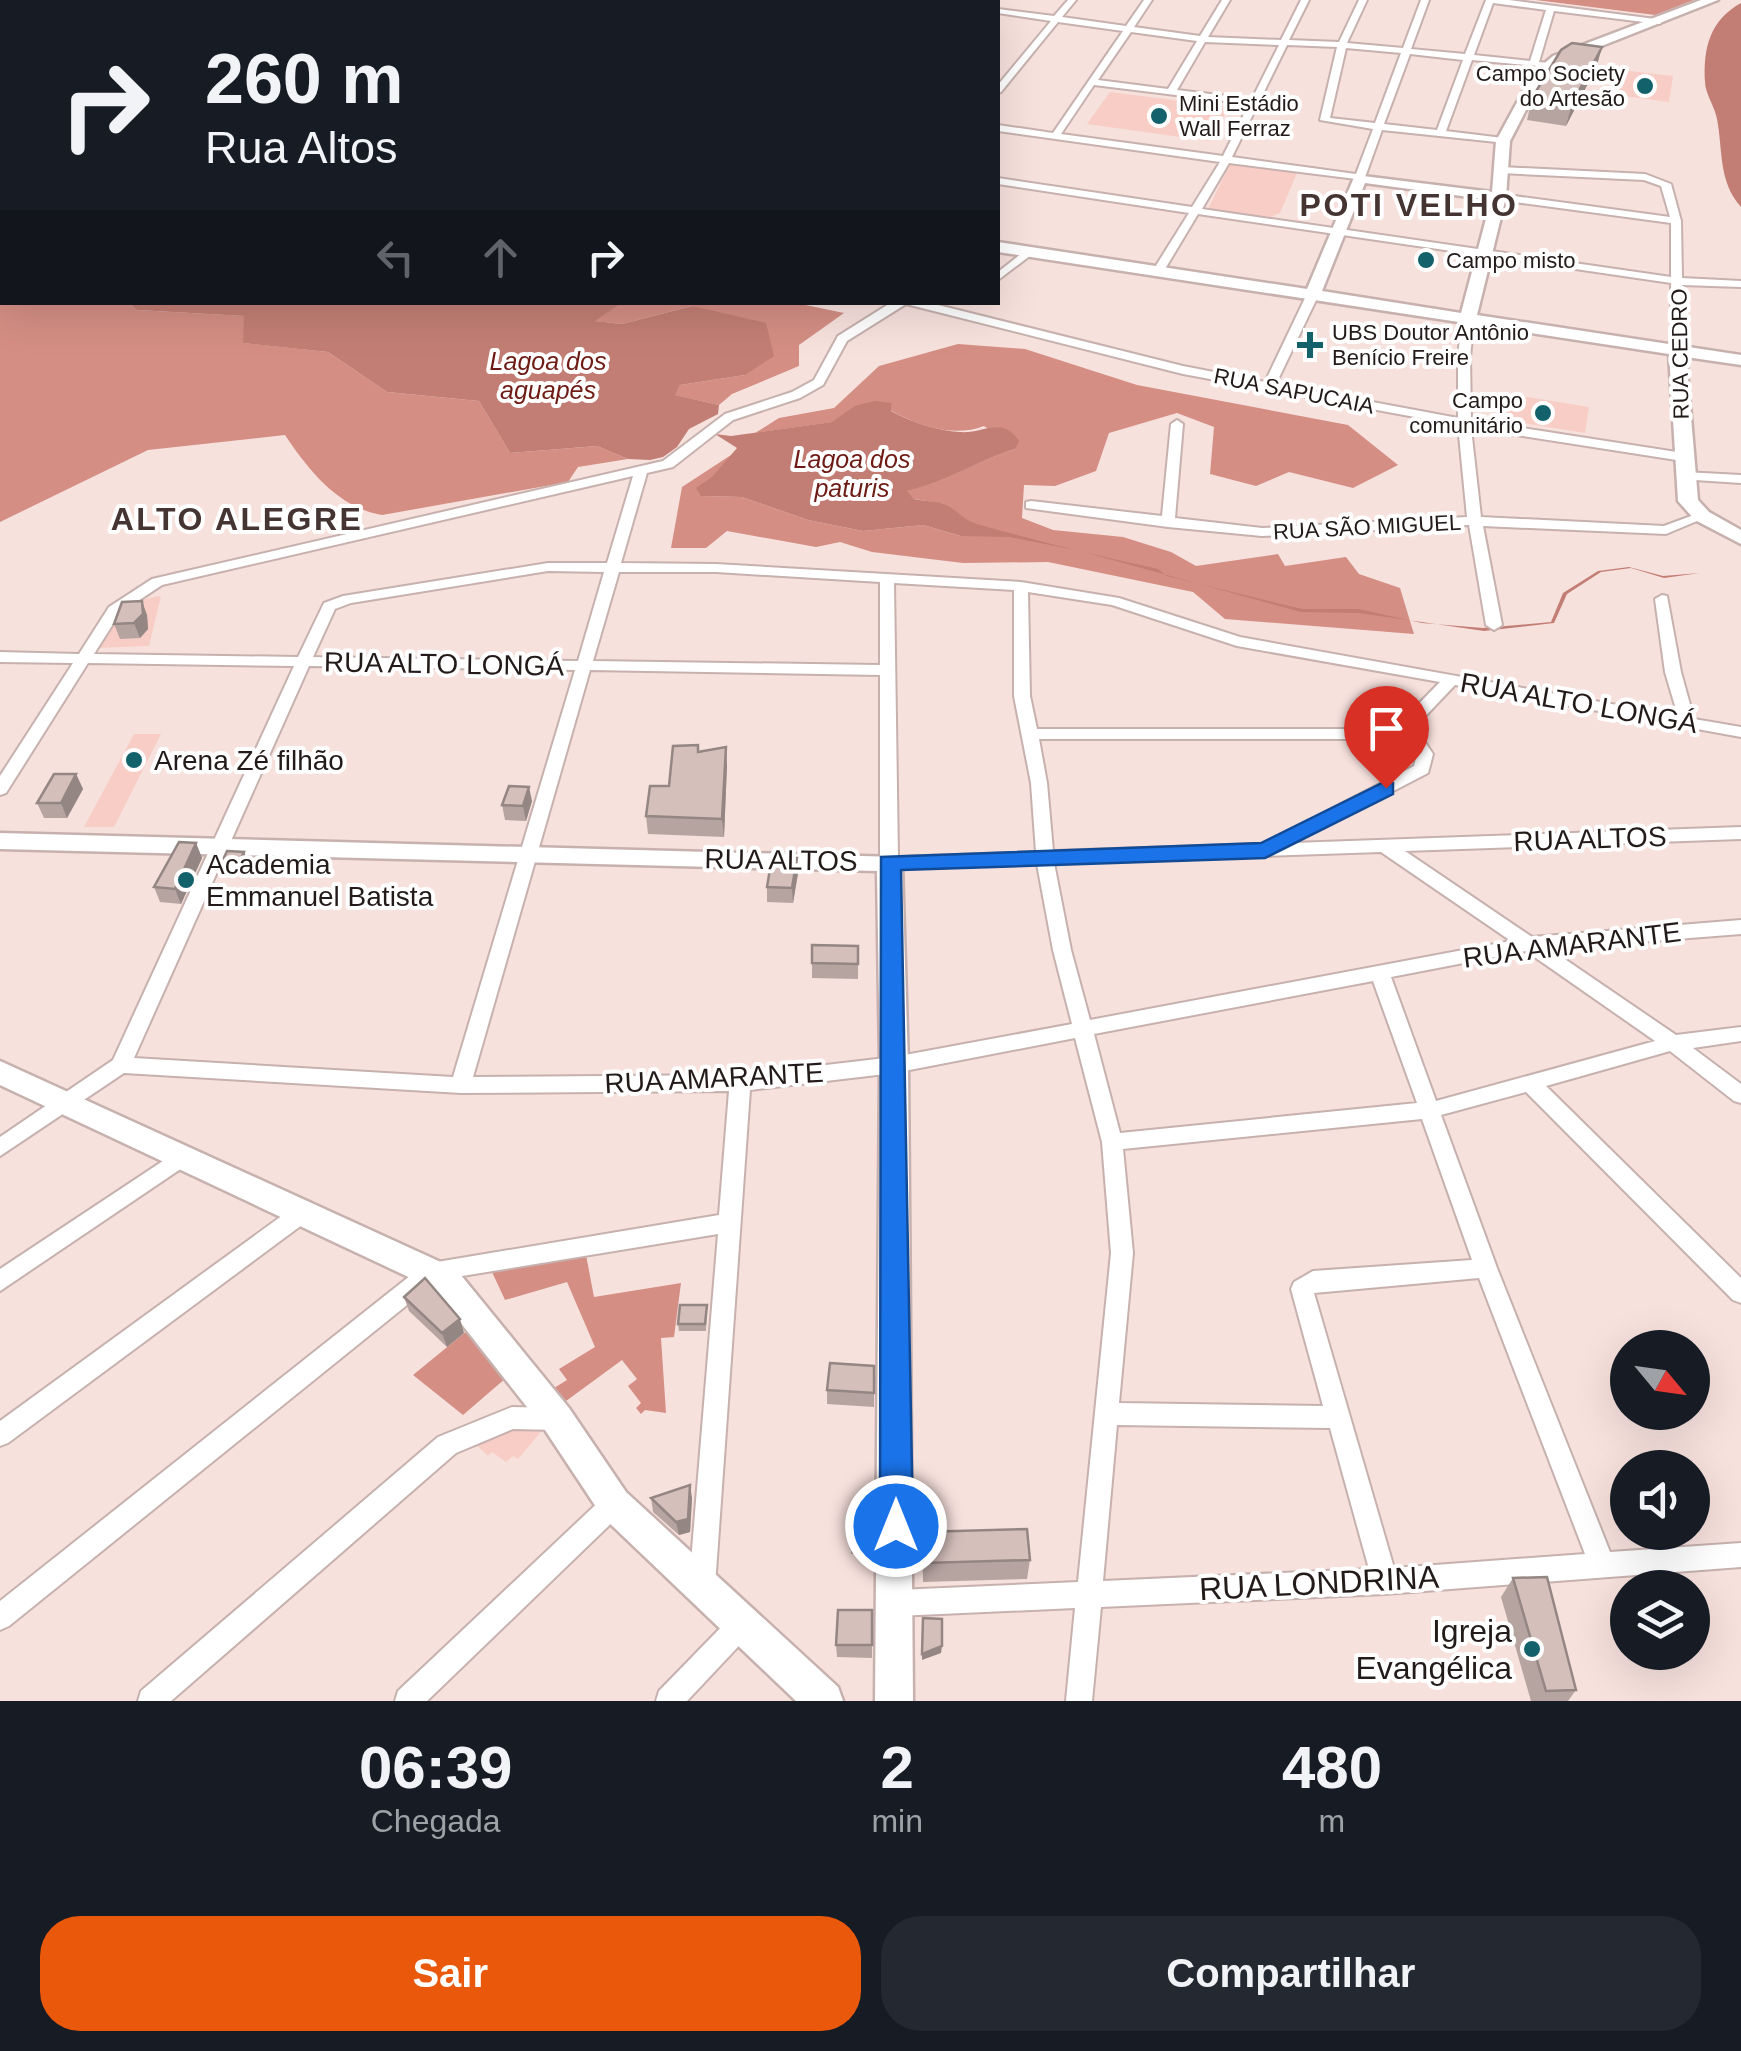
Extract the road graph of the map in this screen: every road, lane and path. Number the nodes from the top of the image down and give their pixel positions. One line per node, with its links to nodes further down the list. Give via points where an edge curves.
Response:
1 (1072, 0): 11 (street)
2 (1148, 0): 13 (street)
3 (1226, 0): 14 (street)
4 (1304, 0): 15 (street)
5 (1363, 0): 16 (street)
6 (1426, 0): 17 (street)
7 (1490, 0): 9 (street); 18 (street)
8 (1712, 0): 12 (street)
9 (1551, 8): 12 (street); 19 (street)
10 (1000, 11): 11 (street)
11 (1057, 19): 13 (street); 21 (street)
12 (1660, 22): 19 (street)
13 (1129, 29): 14 (street); 20 (street)
14 (1202, 39): 15 (street); 22 (street)
15 (1286, 43): 16 (street); 23 (street)
16 (1342, 45): 17 (street); 25 (street, via 1324,118)
17 (1406, 51): 18 (street); 25 (street)
18 (1472, 57): 19 (street); 26 (street)
19 (1540, 64): 28 (street)
20 (1090, 82): 22 (street); 27 (street)
21 (1000, 88)
22 (1171, 92): 23 (street)
23 (1254, 102): 29 (street)
24 (1000, 128): 27 (street)
25 (1380, 128): 26 (street); 31 (street)
26 (1440, 134): 28 (street)
27 (1055, 136): 29 (street)
28 (1503, 142): 30 (street)
29 (1226, 160): 31 (street); 34 (street)
30 (1501, 170): 33 (street); 35 (street, RUA CEDRO, via 1645,178 1668,186)
31 (1360, 178): 33 (street); 36 (street)
32 (1000, 182): 34 (street)
33 (1499, 197): 35 (street); 39 (street)
34 (1196, 212): 36 (street); 40 (street)
35 (1676, 221): 42 (street, RUA CEDRO)
36 (1337, 232): 39 (street); 44 (street)
37 (1000, 247): 38 (street)
38 (1030, 252): 40 (street); 41 (street)
39 (1487, 255): 42 (street); 47 (street)
40 (1158, 272): 44 (street)
41 (1000, 275)
42 (1678, 282): 43 (street); 48 (street, RUA CEDRO)
43 (1741, 284)
44 (1312, 296): 47 (street); 50 (street)
45 (896, 305): 54 (street, via 842,339 819,382 729,416 676,460)
46 (951, 306): 50 (street, RUA SAPUCAIA, via 1183,370)
47 (1468, 319): 48 (street); 51 (street)
48 (1677, 350): 49 (street); 53 (street, RUA CEDRO)
49 (1739, 360)
50 (1270, 386): 51 (street, RUA SAPUCAIA)
51 (1466, 423): 53 (street, RUA SAPUCAIA); 58 (street)
52 (1177, 424): 59 (street)
53 (1683, 466): 55 (street, RUA SAPUCAIA); 57 (street, RUA CEDRO, via 1688,501)
54 (642, 471): 61 (street); 67 (street, via 157,582 114,610)
55 (1741, 479)
56 (1030, 505): 59 (street, RUA SÃO MIGUEL)
57 (1702, 516): 58 (street, RUA SÃO MIGUEL, via 1666,530); 60 (street)
58 (1472, 521): 59 (street, RUA SÃO MIGUEL, via 1262,532); 65 (street)
59 (1168, 524)
60 (1741, 538)
61 (616, 566): 62 (street, RUA ALTO LONGÁ); 68 (street, RUA ALTO LONGÁ, via 519,569 348,598 329,606); 69 (street)
62 (887, 581): 63 (street, RUA ALTO LONGÁ); 70 (street)
63 (1021, 586): 71 (street, RUA ALTO LONGÁ, via 1114,602 1237,641); 75 (street)
64 (1662, 600): 72 (street)
65 (1494, 625)
66 (0, 658): 67 (street, RUA ALTO LONGÁ)
67 (80, 658): 68 (street, RUA ALTO LONGÁ); 76 (street)
68 (302, 662): 69 (street, RUA ALTO LONGÁ); 80 (street)
69 (587, 666): 70 (street, RUA ALTO LONGÁ); 83 (street)
70 (887, 670): 85 (street)
71 (1451, 680): 72 (street, RUA ALTO LONGÁ); 73 (street)
72 (1688, 724): 74 (street, RUA ALTO LONGÁ)
73 (1407, 726): 75 (street, via 1392,734); 82 (street, via 1426,754 1422,768)
74 (1741, 732)
75 (1028, 734): 84 (street)
76 (8, 762): 77 (street)
77 (0, 789)
78 (1741, 832): 81 (street, RUA ALTOS)
79 (0, 841): 80 (street, RUA ALTOS)
80 (222, 843): 83 (street, RUA ALTOS); 92 (street)
81 (1387, 847): 82 (street, RUA ALTOS); 87 (street)
82 (1265, 850): 84 (street, RUA ALTOS)
83 (528, 854): 85 (street, RUA ALTOS); 96 (street)
84 (1045, 860): 85 (street, RUA ALTOS); 89 (street)
85 (889, 862): 93 (street)
86 (1741, 927): 87 (street, RUA AMARANTE)
87 (1530, 944): 88 (street, RUA AMARANTE); 91 (street)
88 (1380, 973): 89 (street, RUA AMARANTE); 100 (street)
89 (1082, 1028): 93 (street, RUA AMARANTE); 101 (street)
90 (1741, 1034): 91 (street)
91 (1673, 1043): 97 (street); 98 (street)
92 (121, 1065): 96 (street, RUA AMARANTE); 99 (street)
93 (894, 1066): 95 (street, RUA AMARANTE); 120 (street)
94 (0, 1072): 99 (street)
95 (740, 1082): 96 (street, RUA AMARANTE); 105 (street)
96 (461, 1085)
97 (1532, 1086): 100 (street); 109 (street)
98 (1741, 1095)
99 (70, 1104): 102 (street); 103 (street)
100 (1432, 1110): 101 (street); 106 (street)
101 (1112, 1142): 110 (street, via 1122,1254)
102 (0, 1148)
103 (181, 1158): 104 (street); 108 (street)
104 (302, 1213): 107 (street); 113 (street)
105 (728, 1223): 107 (street); 118 (street)
106 (1486, 1268): 111 (street, via 1304,1286); 116 (street)
107 (433, 1271): 112 (street, via 455,1288); 121 (street)
108 (0, 1281)
109 (1741, 1293)
110 (1109, 1414): 111 (street); 119 (street)
111 (1337, 1417): 117 (street)
112 (557, 1419): 114 (street); 123 (street, via 512,1418 447,1446)
113 (0, 1434)
114 (614, 1504): 118 (street); 124 (street)
115 (1741, 1555): 116 (street, RUA LONDRINA)
116 (1602, 1564): 117 (street, RUA LONDRINA)
117 (1385, 1581): 119 (street, RUA LONDRINA)
118 (702, 1588): 122 (street)
119 (1086, 1596): 120 (street, RUA LONDRINA); 128 (street)
120 (897, 1603): 127 (street)
121 (0, 1616)
122 (742, 1624): 125 (street); 126 (street)
123 (150, 1701)
124 (408, 1701)
125 (669, 1701)
126 (824, 1701)
127 (894, 1701)
128 (1079, 1701)

